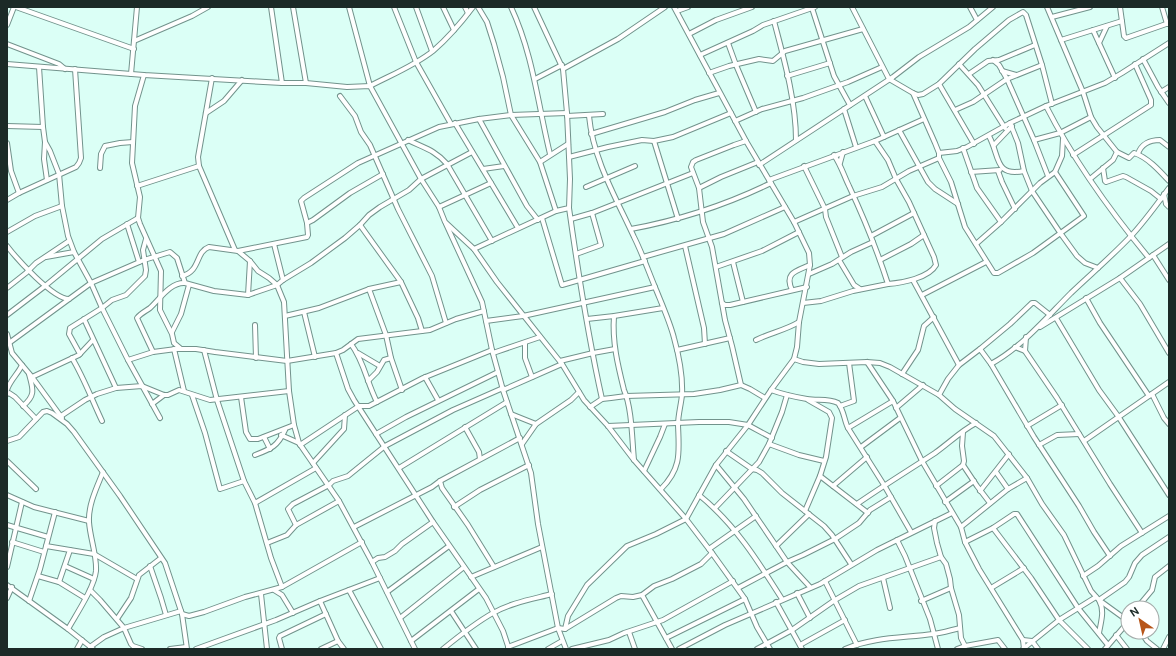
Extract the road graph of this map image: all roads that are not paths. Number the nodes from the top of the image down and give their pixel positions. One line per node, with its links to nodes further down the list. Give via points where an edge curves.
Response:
1 (15, 7): 35 (street); 51 (street)
2 (197, 7): 28 (street)
3 (208, 7): 28 (street)
4 (271, 7): 84 (street)
5 (293, 7): 85 (street)
6 (349, 7): 88 (street)
7 (394, 7): 58 (street)
8 (416, 7): 52 (street)
9 (443, 7): 39 (street)
10 (465, 7): 29 (street)
11 (473, 7): 29 (street)
12 (478, 7): 110 (street, via 487,22 494,44)
13 (512, 7): 80 (street)
14 (534, 7): 67 (street)
15 (665, 7): 67 (street, via 618,39)
16 (688, 7): 27 (street)
17 (752, 7): 41 (street, via 716,20)
18 (852, 7): 37 (street)
19 (970, 7): 31 (street)
20 (993, 7): 31 (street)
21 (1047, 7): 30 (street)
22 (1090, 7): 30 (street)
23 (1120, 7): 33 (street)
24 (1162, 7): 34 (street)
25 (136, 8): 45 (street)
26 (814, 8): 32 (street); 44 (street)
27 (676, 9): 41 (street)
28 (200, 12): 45 (street)
29 (468, 13): 39 (street)
30 (1052, 17): 43 (street)
31 (977, 20): 81 (street, via 918,57)
32 (774, 21): 46 (street); 53 (street)
33 (1122, 21): 34 (street, via 1126,38); 36 (street)
34 (1168, 24)
35 (7, 25)
36 (1107, 26): 38 (street); 47 (street)
37 (863, 29): 44 (street); 68 (street)
38 (1099, 29): 40 (street); 42 (street)
39 (454, 30): 52 (street)
40 (1093, 30): 42 (street); 43 (street)
41 (689, 34): 54 (street)
42 (1096, 37): 47 (street)
43 (1061, 40): 90 (street)
44 (822, 41): 53 (street); 61 (street)
45 (134, 42): 51 (street)
46 (728, 43): 54 (street); 60 (street)
47 (1099, 43): 79 (street)
48 (1169, 43): 55 (street)
49 (7, 44): 69 (street, via 59,64)
50 (1035, 45): 57 (street); 62 (street, via 1026,15 1022,12); 65 (street)
51 (134, 49): 73 (street)
52 (432, 51): 58 (street)
53 (782, 53): 60 (street, via 774,60 759,59); 77 (street)
54 (700, 55): 72 (street)
55 (1143, 59): 63 (street); 91 (street)
56 (993, 60): 57 (street); 64 (street); 75 (street, via 982,64)
57 (999, 60): 64 (street)
58 (416, 62): 88 (street); 117 (street)
59 (7, 64): 66 (street)
60 (736, 64): 72 (street); 104 (street)
61 (830, 64): 77 (street); 86 (street)
62 (959, 64): 75 (street); 87 (street)
63 (1135, 64): 79 (street); 126 (street, via 1151,105)
64 (999, 65): 71 (street)
65 (1042, 65): 76 (street); 99 (street)
66 (39, 67): 69 (street); 120 (street)
67 (563, 67): 80 (street); 108 (street)
68 (882, 67): 81 (street); 86 (street)
69 (65, 69): 70 (street)
70 (75, 69): 73 (street); 177 (street, via 81,158 76,167)
71 (1002, 71): 76 (street); 82 (street)
72 (709, 73): 92 (street)
73 (131, 74): 74 (street)
74 (144, 74): 78 (street); 136 (street, via 134,106)
75 (969, 74): 94 (street)
76 (1016, 75): 82 (street)
77 (787, 76): 97 (street)
78 (212, 78): 83 (street); 105 (street)
79 (1115, 78): 90 (street)
80 (535, 79): 106 (street)
81 (889, 79): 93 (street); 96 (street)
82 (1007, 79): 94 (street); 112 (street)
83 (242, 80): 84 (street); 105 (street, via 224,101)
84 (282, 83): 85 (street)
85 (306, 83): 88 (street, via 347,87)
86 (838, 84): 97 (street); 100 (street)
87 (940, 84): 93 (street, via 923,94); 103 (street)
88 (370, 86): 138 (street)
89 (1169, 86): 91 (street)
90 (1083, 92): 99 (street); 113 (street)
91 (1161, 92): 98 (street)
92 (720, 93): 107 (street); 124 (street)
93 (913, 93): 115 (street)
94 (984, 94): 103 (street); 121 (street)
95 (340, 96): 154 (street, via 355,116)
96 (865, 96): 100 (street); 127 (street)
97 (792, 101): 104 (street); 130 (street)
98 (1169, 103)
99 (1052, 104): 101 (street)
100 (850, 105): 102 (street)
101 (1046, 106): 112 (street); 123 (street)
102 (844, 109): 130 (street); 142 (street)
103 (955, 110): 140 (street)
104 (756, 112): 116 (street)
105 (206, 113): 163 (street, via 198,157)
106 (541, 113): 108 (street); 110 (street); 151 (street)
107 (731, 113): 116 (street); 132 (street, via 673,137)
108 (567, 114): 111 (street); 139 (street)
109 (603, 114): 111 (street)
110 (511, 115): 114 (street); 159 (street)
111 (589, 116): 124 (street)
112 (1023, 117): 118 (street); 131 (street)
113 (1091, 117): 123 (street); 126 (street)
114 (479, 119): 117 (street); 164 (street)
115 (924, 119): 122 (street); 149 (street)
116 (735, 121): 133 (street)
117 (453, 123): 129 (street, via 439,126); 147 (street)
118 (1011, 125): 121 (street); 141 (street); 173 (street)
119 (7, 126): 120 (street)
120 (43, 127): 135 (street)
121 (1005, 128): 125 (street)
122 (899, 130): 127 (street); 167 (street)
123 (1060, 133): 128 (street); 131 (street)
124 (591, 134): 145 (street)
125 (989, 136): 140 (street); 141 (street)
126 (1104, 136): 150 (street); 153 (street)
127 (884, 137): 134 (street)
128 (1063, 138): 146 (street); 156 (street)
129 (408, 140): 138 (street); 162 (street, via 430,149)
130 (796, 140): 160 (street)
131 (1034, 140): 179 (street)
132 (654, 141): 145 (street, via 642,140); 188 (street)
133 (746, 141): 160 (street); 176 (street, via 696,160 690,167)
134 (875, 141): 142 (street); 182 (street, via 888,160)
135 (46, 142): 177 (street); 184 (street)
136 (133, 142): 168 (street, via 105,146 101,154); 189 (street, via 132,163)
137 (7, 143): 194 (street, via 11,171)
138 (402, 143): 154 (street); 181 (street)
139 (568, 144): 151 (street); 157 (street)
140 (974, 144): 144 (street)
141 (994, 145): 171 (street)
142 (856, 147): 148 (street)
143 (1169, 147): 152 (street, via 1160,140 1152,141 1141,147)
144 (964, 148): 149 (street); 174 (street)
145 (595, 150): 157 (street); 180 (street)
146 (1070, 150): 153 (street); 156 (street)
147 (472, 152): 162 (street); 170 (street)
148 (843, 152): 155 (street); 161 (street)
149 (939, 152): 158 (street)
150 (1116, 152): 152 (street, via 1128,158 1134,153); 169 (street, via 1113,160)
151 (550, 154): 159 (street)
152 (1138, 154): 186 (street)
153 (1073, 155): 183 (street)
154 (375, 156): 178 (street); 218 (street, via 351,167 304,198 301,201)
155 (834, 156): 161 (street); 166 (street)
156 (1062, 156): 175 (street)
157 (569, 157): 207 (street)
158 (939, 158): 167 (street); 202 (street)
159 (540, 162): 210 (street)
160 (758, 163): 185 (street); 191 (street)
161 (840, 163): 197 (street)
162 (446, 164): 181 (street); 196 (street)
163 (199, 166): 189 (street); 243 (street)
164 (504, 166): 170 (street); 216 (street, via 526,206)
165 (635, 166): 180 (street)
166 (804, 166): 185 (street); 208 (street)
167 (919, 167): 182 (street); 202 (street, via 934,189)
168 (100, 168)
169 (1103, 168): 183 (street); 200 (street, via 1106,182 1123,176 1151,191)
170 (483, 169): 187 (street)
171 (1003, 169): 172 (street); 173 (street, via 1008,172)
172 (998, 171): 174 (street); 209 (street)
173 (1024, 171): 193 (street)
174 (971, 172): 221 (street, via 977,188)
175 (1055, 172): 179 (street); 228 (street, via 1084,216)
176 (693, 173): 188 (street); 191 (street)
177 (59, 174): 184 (street); 203 (street)
178 (383, 174): 198 (street); 218 (street, via 350,192)
179 (1048, 176): 193 (street)
180 (607, 178): 190 (street); 201 (street)
181 (421, 179): 198 (street); 205 (street)
182 (896, 179): 197 (street, via 875,190); 213 (street)
183 (1090, 179): 231 (street)
184 (46, 180): 194 (street)
185 (770, 181): 206 (street); 211 (street, via 744,196)
186 (1169, 181)
187 (492, 183): 196 (street); 224 (street)
188 (666, 183): 201 (street); 217 (street)
189 (137, 186): 214 (street, via 140,204)
190 (586, 187)
191 (699, 188): 211 (street)
192 (1169, 188): 195 (street)
193 (1032, 191): 209 (street); 228 (street)
194 (19, 193): 199 (street)
195 (1164, 194): 200 (street); 204 (street)
196 (465, 195): 205 (street); 235 (street)
197 (853, 196): 208 (street); 230 (street)
198 (393, 199): 223 (street, via 369,215); 314 (street, via 432,276)
199 (7, 200)
200 (1161, 200): 204 (street); 231 (street)
201 (617, 203): 212 (street); 225 (street)
202 (958, 204): 238 (street, via 965,227)
203 (62, 206): 226 (street, via 35,216); 234 (street)
204 (1168, 206)
205 (439, 207): 219 (street)
206 (785, 207): 220 (street); 233 (street)
207 (569, 208): 210 (street); 215 (street)
208 (825, 209): 220 (street); 251 (street)
209 (1015, 209): 221 (street)
210 (556, 212): 216 (street)
211 (702, 212): 217 (street); 233 (street, via 704,230)
212 (592, 213): 215 (street); 246 (street, via 602,245)
213 (914, 213): 229 (street); 230 (street)
214 (138, 218): 222 (street); 232 (street)
215 (572, 218): 246 (street)
216 (540, 219): 224 (street); 269 (street, via 555,258 561,284)
217 (678, 219): 225 (street)
218 (307, 222): 237 (street, via 306,238)
219 (445, 222): 242 (street); 300 (street)
220 (794, 222): 227 (street)
221 (1000, 222): 238 (street)
222 (127, 224): 252 (street, via 102,238); 257 (street)
223 (360, 225): 268 (street, via 311,263); 273 (street)
224 (518, 228): 235 (street)
225 (631, 230): 253 (street)
226 (7, 232)
227 (799, 232): 258 (street, via 762,251); 260 (street, via 809,253)
228 (1061, 234): 259 (street, via 998,273 994,273); 262 (street, via 1081,260)
229 (924, 235): 255 (street); 270 (street, via 936,265 934,269)
230 (871, 236): 236 (street)
231 (1131, 236): 249 (street); 262 (street)
232 (146, 239): 248 (street); 254 (street)
233 (709, 239): 241 (street); 261 (street)
234 (69, 241): 245 (street); 250 (street)
235 (492, 241): 242 (street)
236 (873, 242): 251 (street); 255 (street)
237 (274, 244): 243 (street); 265 (street)
238 (976, 244): 259 (street)
239 (1169, 244): 249 (street)
240 (7, 246): 244 (street)
241 (685, 246): 253 (street); 329 (street, via 704,328)
242 (474, 249): 306 (street)
243 (236, 251): 256 (street); 266 (street, via 207,247 194,269)
244 (12, 252): 247 (street); 263 (street)
245 (74, 252): 250 (street); 252 (street)
246 (576, 254): 269 (street)
247 (7, 256)
248 (155, 257): 254 (street); 266 (street, via 172,253 179,263); 290 (street, via 161,275)
249 (1151, 257): 267 (street); 271 (street)
250 (44, 258): 263 (street)
251 (841, 258): 264 (street); 278 (street)
252 (78, 259): 274 (street); 279 (street)
253 (644, 259): 269 (street); 281 (street)
254 (144, 260): 257 (street); 298 (street, via 145,276 129,292)
255 (880, 260): 277 (street)
256 (250, 261): 272 (street, via 258,271); 288 (street)
257 (139, 262): 274 (street)
258 (732, 262): 261 (street); 294 (street)
259 (986, 262): 289 (street)
260 (810, 265): 264 (street); 286 (street, via 791,274 789,283)
261 (716, 267): 295 (street)
262 (1098, 268): 304 (street)
263 (29, 270): 279 (street); 283 (street)
264 (809, 274): 282 (street)
265 (282, 275): 268 (street); 272 (street)
266 (182, 276): 275 (street)
267 (1120, 278): 291 (street); 343 (street, via 1140,304)
268 (283, 280): 280 (street)
269 (581, 280): 293 (street)
270 (913, 280): 277 (street); 289 (street)
271 (1169, 280)
272 (273, 281): 280 (street)
273 (401, 282): 284 (street); 317 (street)
274 (92, 283): 292 (street); 298 (street)
275 (185, 283): 276 (street); 290 (street, via 176,284)
276 (189, 284): 288 (street, via 214,291); 318 (street, via 181,314)
277 (888, 284): 285 (street)
278 (854, 285): 285 (street); 287 (street)
279 (45, 286): 292 (street, via 62,298); 303 (street)
280 (278, 286): 288 (street); 305 (street, via 284,302)
281 (655, 287): 293 (street); 299 (street)
282 (807, 287): 286 (street); 296 (street)
283 (7, 288)
284 (369, 289): 301 (street); 320 (street)
285 (860, 289): 287 (street)
286 (792, 290): 294 (street)
287 (853, 291): 296 (street, via 826,300)
288 (248, 295)
289 (922, 295): 308 (street)
290 (160, 297): 318 (street, via 160,310); 338 (street, via 137,318)
291 (1086, 298): 309 (street); 384 (street, via 1100,323)
292 (69, 299): 326 (street)
293 (582, 302): 306 (street); 311 (street)
294 (743, 302): 297 (street)
295 (722, 303): 297 (street); 302 (street)
296 (803, 303): 313 (street)
297 (733, 304): 302 (street)
298 (102, 308): 310 (street); 350 (street)
299 (663, 308): 307 (street); 336 (street)
300 (484, 311): 312 (street); 314 (street)
301 (304, 312): 305 (street); 345 (street)
302 (725, 314): 323 (street)
303 (7, 315)
304 (1050, 315): 316 (street); 334 (street, via 1035,302 1032,303)
305 (285, 316): 351 (street)
306 (524, 316): 312 (street); 321 (street)
307 (614, 316): 311 (street); 333 (street)
308 (934, 317): 357 (street); 361 (street, via 924,326 919,346)
309 (1056, 318): 316 (street); 406 (street, via 1091,378)
310 (84, 319): 324 (street); 344 (street, via 69,331)
311 (587, 320): 342 (street)
312 (486, 321): 339 (street)
313 (799, 322): 325 (street); 349 (street, via 798,347)
314 (446, 323): 317 (street)
315 (255, 324): 347 (street)
316 (1036, 330): 322 (street)
317 (422, 331): 320 (street)
318 (172, 332): 332 (street, via 174,342)
319 (7, 334): 326 (street)
320 (386, 335): 328 (street, via 358,339); 348 (street)
321 (540, 337): 327 (street); 352 (street)
322 (1026, 337): 330 (street); 337 (street)
323 (730, 338): 329 (street); 367 (street)
324 (93, 340): 344 (street); 370 (street)
325 (756, 340)
326 (9, 343): 356 (street, via 12,353)
327 (525, 343): 339 (street); 364 (street, via 525,358)
328 (351, 344): 340 (street); 341 (street)
329 (705, 344): 336 (street)
330 (1015, 347): 337 (street); 355 (street)
331 (174, 349): 332 (street); 338 (street); 375 (street)
332 (182, 349): 335 (street)
333 (615, 349): 342 (street); 385 (street)
334 (980, 349): 355 (street); 357 (street)
335 (204, 350): 347 (street); 390 (street)
336 (677, 350): 379 (street)
337 (1025, 351): 397 (street)
338 (153, 352): 350 (street)
339 (493, 352): 360 (street); 363 (street)
340 (336, 353): 345 (street); 400 (street, via 348,389)
341 (358, 353): 358 (street); 365 (street)
342 (593, 353): 352 (street); 389 (street)
343 (1169, 353)
344 (80, 354): 346 (street)
345 (314, 357): 351 (street)
346 (72, 358): 362 (street); 386 (street)
347 (256, 358): 351 (street)
348 (391, 358): 358 (street, via 384,360); 373 (street)
349 (794, 359): 354 (street, via 819,364); 374 (street)
350 (128, 360): 369 (street)
351 (287, 361): 376 (street)
352 (561, 362): 364 (street); 377 (street)
353 (866, 362): 354 (street); 361 (street, via 880,363); 393 (street)
354 (849, 363): 399 (street, via 855,400)
355 (991, 364): 422 (street)
356 (22, 365): 359 (street); 362 (street)
357 (959, 365): 383 (street)
358 (380, 366): 365 (street)
359 (20, 371): 362 (street); 372 (street)
360 (498, 372): 371 (street); 391 (street)
361 (902, 374): 368 (street)
362 (30, 375): 398 (street, via 32,395); 405 (street)
363 (425, 377): 373 (street); 391 (street)
364 (532, 377): 371 (street)
365 (368, 381): 394 (street)
366 (1169, 382): 384 (street)
367 (741, 385): 379 (street); 388 (street)
368 (924, 385): 383 (street); 402 (street)
369 (142, 386): 370 (street); 380 (street); 396 (street)
370 (116, 388): 386 (street)
371 (503, 389): 395 (street); 441 (street, via 458,407)
372 (7, 390)
373 (402, 390): 394 (street)
374 (770, 390): 382 (street); 388 (street)
375 (184, 391): 380 (street); 381 (street)
376 (289, 391): 387 (street); 418 (street)
377 (579, 392): 401 (street); 414 (street)
378 (7, 394): 398 (street, via 12,394)
379 (682, 394): 385 (street); 412 (street)
380 (164, 395): 396 (street)
381 (192, 395): 390 (street); 465 (street, via 220,489)
382 (787, 395): 392 (street); 434 (street)
383 (939, 395): 410 (street)
384 (1150, 395): 406 (street); 417 (street)
385 (626, 396): 389 (street); 419 (street)
386 (90, 397): 405 (street); 411 (street)
387 (241, 397): 390 (street); 431 (street, via 248,436 252,440)
388 (765, 398): 420 (street)
389 (602, 399): 401 (street)
390 (217, 400): 465 (street)
391 (438, 400): 429 (street)
392 (808, 400): 399 (street, via 835,401); 452 (street, via 832,416)
393 (893, 401): 402 (street); 425 (street)
394 (377, 402): 400 (street)
395 (507, 402): 403 (street); 423 (street)
396 (152, 404): 407 (street)
397 (1062, 405): 422 (street); 430 (street)
398 (24, 406): 409 (street)
399 (840, 406): 425 (street)
400 (358, 407): 404 (street); 429 (street)
401 (590, 407): 421 (street)
402 (896, 408): 408 (street)
403 (511, 414): 414 (street); 433 (street)
404 (345, 415): 437 (street); 453 (street, via 344,429)
405 (61, 416): 413 (street)
406 (1118, 416): 436 (street); 482 (street)
407 (160, 418)
408 (900, 418): 442 (street); 451 (street)
409 (36, 419): 413 (street, via 47,411); 435 (street, via 19,436)
410 (969, 419): 416 (street); 424 (street)
411 (102, 421)
412 (678, 423): 415 (street); 420 (street, via 718,421); 476 (street, via 676,467 673,475)
413 (67, 424): 461 (street)
414 (536, 424): 438 (street)
415 (665, 424): 419 (street); 460 (street)
416 (976, 424): 424 (street); 445 (street, via 994,436)
417 (1169, 424)
418 (294, 425): 426 (street); 437 (street)
419 (631, 425): 421 (street); 449 (street)
420 (748, 425): 434 (street); 444 (street)
421 (608, 426): 449 (street)
422 (1027, 426): 440 (street)
423 (465, 427): 448 (street, via 479,452); 458 (street)
424 (969, 427): 427 (street)
425 (848, 428): 442 (street)
426 (285, 430): 428 (street); 432 (street)
427 (963, 432): 451 (street); 456 (street)
428 (274, 433): 431 (street); 432 (street)
429 (376, 434): 441 (street)
430 (1079, 434): 436 (street); 440 (street, via 1056,435)
431 (264, 436): 443 (street)
432 (282, 436): 437 (street); 443 (street)
433 (520, 438): 438 (street); 448 (street)
434 (772, 438): 439 (street)
435 (7, 441)
436 (1084, 441): 513 (street)
437 (299, 444): 453 (street)
438 (522, 444): 454 (street)
439 (769, 444): 452 (street); 459 (street)
440 (1039, 445): 531 (street)
441 (385, 446): 458 (street); 468 (street, via 348,476)
442 (861, 447): 447 (street)
443 (270, 449): 446 (street)
444 (726, 451): 455 (street); 459 (street)
445 (1009, 454): 462 (street); 464 (street)
446 (255, 455)
447 (867, 457): 469 (street); 471 (street)
448 (480, 459): 466 (street)
449 (634, 460): 460 (street)
450 (7, 461): 475 (street)
451 (922, 461): 469 (street); 472 (street)
452 (824, 462): 463 (street)
453 (313, 463): 457 (street)
454 (528, 465): 490 (street); 525 (street)
455 (716, 465): 470 (street); 481 (street)
456 (964, 465): 467 (street); 472 (street)
457 (316, 468): 468 (street); 486 (street)
458 (399, 468): 480 (street)
459 (752, 469): 470 (street); 492 (street, via 762,473 782,494)
460 (644, 471): 476 (street)
461 (103, 472): 500 (street, via 94,495); 533 (street)
462 (996, 472): 477 (street); 478 (street)
463 (820, 476): 471 (street); 492 (street)
464 (1027, 478): 477 (street); 547 (street, via 1064,535)
465 (244, 481): 486 (street)
466 (440, 481): 473 (street); 474 (street)
467 (974, 481): 478 (street); 487 (street)
468 (329, 485): 484 (street); 505 (street, via 288,507)
469 (884, 485): 483 (street); 489 (street)
470 (734, 486): 491 (street); 497 (street)
471 (833, 486): 489 (street)
472 (936, 486): 487 (street)
473 (432, 487): 474 (street); 480 (street)
474 (442, 488): 490 (street)
475 (36, 489)
476 (661, 489): 499 (street)
477 (1008, 489): 488 (street)
478 (980, 491): 488 (street)
479 (7, 495): 485 (street)
480 (416, 495): 502 (street); 507 (street)
481 (699, 495): 491 (street); 499 (street)
482 (1169, 495)
483 (891, 497): 494 (street); 512 (street)
484 (339, 501): 505 (street); 507 (street)
485 (22, 502): 493 (street); 506 (street)
486 (255, 502): 521 (street)
487 (945, 502): 495 (street)
488 (990, 503): 509 (street)
489 (857, 504): 494 (street)
490 (454, 507): 542 (street)
491 (715, 508): 511 (street)
492 (805, 511): 496 (street)
493 (55, 512): 500 (street); 514 (street)
494 (868, 512): 516 (street, via 859,523)
495 (952, 513): 501 (street); 509 (street)
496 (809, 514): 516 (street); 524 (street)
497 (756, 516): 511 (street); 524 (street)
498 (1169, 516): 513 (street)
499 (686, 519): 526 (street); 604 (street, via 627,546 587,585 568,616)
500 (89, 521): 530 (street)
501 (935, 521): 503 (street); 508 (street)
502 (433, 522): 523 (street); 534 (street, via 395,551)
503 (930, 523): 508 (street); 512 (street)
504 (7, 525): 506 (street)
505 (296, 525): 521 (street, via 287,535)
506 (16, 527): 514 (street); 518 (street)
507 (354, 527): 519 (street)
508 (934, 528): 532 (street)
509 (961, 528): 520 (street)
510 (993, 528): 520 (street); 544 (street); 584 (street, via 1014,514 1018,515)
511 (735, 530): 526 (street); 545 (street)
512 (911, 532): 517 (street)
513 (1142, 533): 531 (street)
514 (48, 537): 522 (street)
515 (1169, 537): 574 (street, via 1142,555 1125,582)
516 (835, 539): 535 (street); 536 (street)
517 (897, 540): 536 (street); 543 (street)
518 (12, 542): 528 (street); 540 (street)
519 (362, 542): 534 (street); 558 (street)
520 (965, 542): 562 (street)
521 (267, 543): 558 (street)
522 (46, 546): 527 (street); 528 (street)
523 (449, 546): 541 (street); 567 (street)
524 (776, 546): 535 (street)
525 (542, 547): 542 (street); 570 (street)
526 (709, 549): 529 (street)
527 (70, 550): 530 (street); 537 (street)
528 (44, 552): 546 (street)
529 (712, 553): 553 (street); 571 (street, via 701,564 654,586)
530 (94, 554): 551 (street); 552 (street)
531 (1110, 556): 547 (street)
532 (941, 557): 543 (street); 561 (street, via 946,564)
533 (162, 558): 538 (street); 585 (street)
534 (372, 562): 549 (street)
535 (787, 562): 545 (street); 559 (street)
536 (851, 564): 554 (street)
537 (65, 566): 551 (street); 555 (street)
538 (150, 566): 552 (street); 592 (street)
539 (1169, 566): 578 (street, via 1155,577 1152,590)
540 (7, 567)
541 (464, 567): 548 (street); 593 (street)
542 (494, 567): 548 (street)
543 (910, 567): 550 (street); 581 (street)
544 (1024, 568): 562 (street); 597 (street)
545 (766, 573): 560 (street); 576 (street)
546 (38, 576): 555 (street); 579 (street)
547 (1083, 576): 574 (street)
548 (471, 577): 563 (street)
549 (380, 578): 566 (street); 567 (street)
550 (883, 578): 577 (street, via 859,586); 583 (street)
551 (94, 579): 564 (street)
552 (137, 579): 595 (street, via 130,598)
553 (733, 581): 560 (street); 598 (street)
554 (825, 581): 559 (street); 577 (street)
555 (59, 582): 573 (street)
556 (7, 585): 557 (street)
557 (12, 587): 572 (street); 579 (street)
558 (282, 587): 565 (street)
559 (810, 587): 568 (street)
560 (738, 588): 575 (street)
561 (951, 588): 581 (street); 602 (street)
562 (991, 588): 615 (street)
563 (479, 589): 586 (street); 587 (street)
564 (90, 590): 573 (street); 595 (street)
565 (274, 590): 569 (street); 588 (street, via 282,595)
566 (349, 590): 580 (street); 637 (street)
567 (387, 592): 593 (street)
568 (797, 592): 576 (street); 594 (street)
569 (261, 594): 585 (street, via 189,616); 599 (street)
570 (552, 594): 587 (street); 601 (street)
571 (642, 595): 598 (street); 604 (street, via 621,596)
572 (7, 598)
573 (85, 598): 603 (street)
574 (1098, 598): 584 (street); 591 (street); 609 (street, via 1103,611)
575 (745, 599): 590 (street); 613 (street)
576 (782, 599): 582 (street)
577 (835, 600): 594 (street); 596 (street)
578 (1144, 600)
579 (29, 601): 603 (street)
580 (320, 601): 588 (street); 589 (street)
581 (922, 601): 610 (street)
582 (776, 602): 590 (street); 605 (street)
583 (890, 608)
584 (1078, 608): 597 (street); 609 (street)
585 (182, 612): 592 (street); 626 (street)
586 (451, 612): 607 (street); 618 (street)
587 (494, 612): 607 (street); 627 (street)
588 (293, 613): 599 (street)
589 (326, 614): 617 (street); 634 (street, via 280,636)
590 (752, 614): 621 (street); 646 (street, via 711,631)
591 (1120, 614)
592 (166, 615): 600 (street)
593 (400, 618): 618 (street)
594 (810, 618): 605 (street)
595 (117, 619): 600 (street)
596 (845, 620): 622 (street); 624 (street)
597 (1059, 620): 620 (street); 655 (street)
598 (657, 622): 608 (street); 613 (street)
599 (264, 625): 632 (street); 633 (street)
600 (124, 628): 625 (street, via 104,637); 630 (street, via 131,644)
601 (558, 628): 604 (street); 619 (street); 627 (street)
602 (960, 628): 610 (street); 628 (street)
603 (68, 629): 614 (street)
604 (565, 629)
605 (792, 630): 621 (street); 624 (street)
606 (1120, 630): 611 (street)
607 (464, 632): 639 (street); 640 (street)
608 (629, 632): 643 (street); 644 (street)
609 (1099, 633): 623 (street)
610 (934, 634): 622 (street, via 889,638); 650 (street)
611 (1116, 635): 623 (street); 657 (street)
612 (1169, 637): 659 (street)
613 (666, 638): 645 (street)
614 (82, 640): 625 (street); 629 (street)
615 (1023, 640): 620 (street); 653 (street)
616 (1146, 640): 658 (street)
617 (338, 641): 635 (street); 636 (street)
618 (411, 641): 638 (street)
619 (562, 641): 641 (street); 642 (street)
620 (1032, 642): 653 (street); 654 (street)
621 (767, 644): 647 (street); 648 (street)
622 (857, 645): 649 (street)
623 (1108, 645): 656 (street)
624 (801, 647)
625 (92, 648)
626 (186, 648): 631 (street)
627 (508, 648)
628 (964, 648): 651 (street); 652 (street, via 998,640)
629 (77, 649)
630 (142, 649)
631 (170, 649)
632 (196, 649)
633 (267, 649)
634 (282, 649)
635 (321, 649)
636 (344, 649)
637 (381, 649)
638 (415, 649)
639 (443, 649)
640 (476, 649)
641 (548, 649)
642 (566, 649)
643 (572, 649)
644 (635, 649)
645 (672, 649)
646 (679, 649)
647 (758, 649)
648 (770, 649)
649 (845, 649)
650 (938, 649)
651 (957, 649)
652 (1005, 649)
653 (1023, 649)
654 (1038, 649)
655 (1088, 649)
656 (1105, 649)
657 (1127, 649)
658 (1157, 649)
659 (1163, 649)

